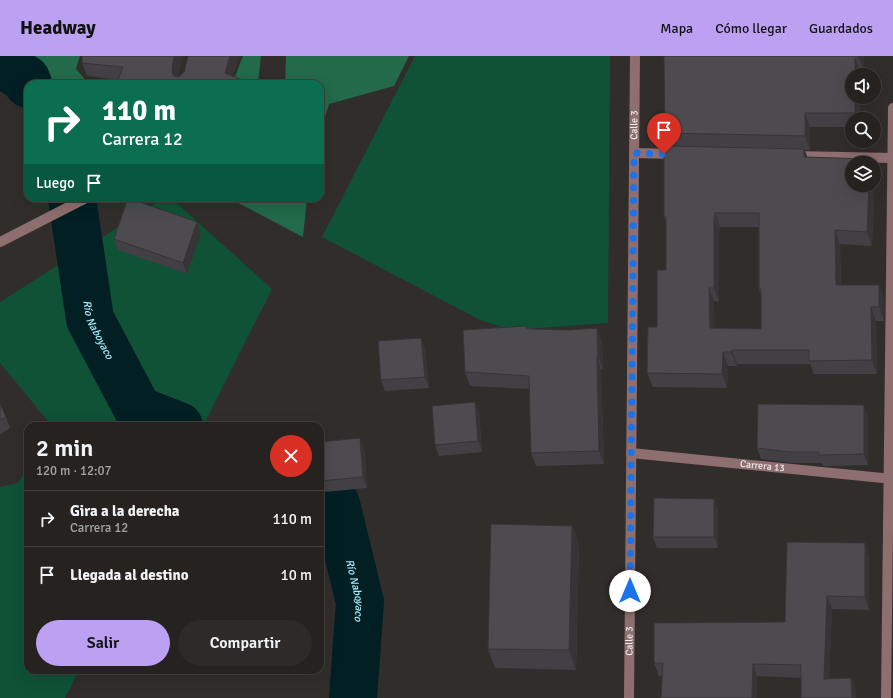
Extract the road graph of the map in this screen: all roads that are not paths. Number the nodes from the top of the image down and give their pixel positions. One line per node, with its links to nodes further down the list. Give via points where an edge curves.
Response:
1 (635, 56): 3 (street, Calle 3)
2 (893, 108): 6 (street)
3 (634, 153): 4 (street); 9 (street, Calle 3)
4 (688, 154)
5 (783, 156): 6 (street)
6 (893, 158): 10 (street)
7 (78, 202): 8 (street)
8 (0, 242)
9 (631, 453): 10 (street, Carrera 13); 11 (street, Calle 3)
10 (891, 479): 12 (street)
11 (629, 698)
12 (886, 698)

